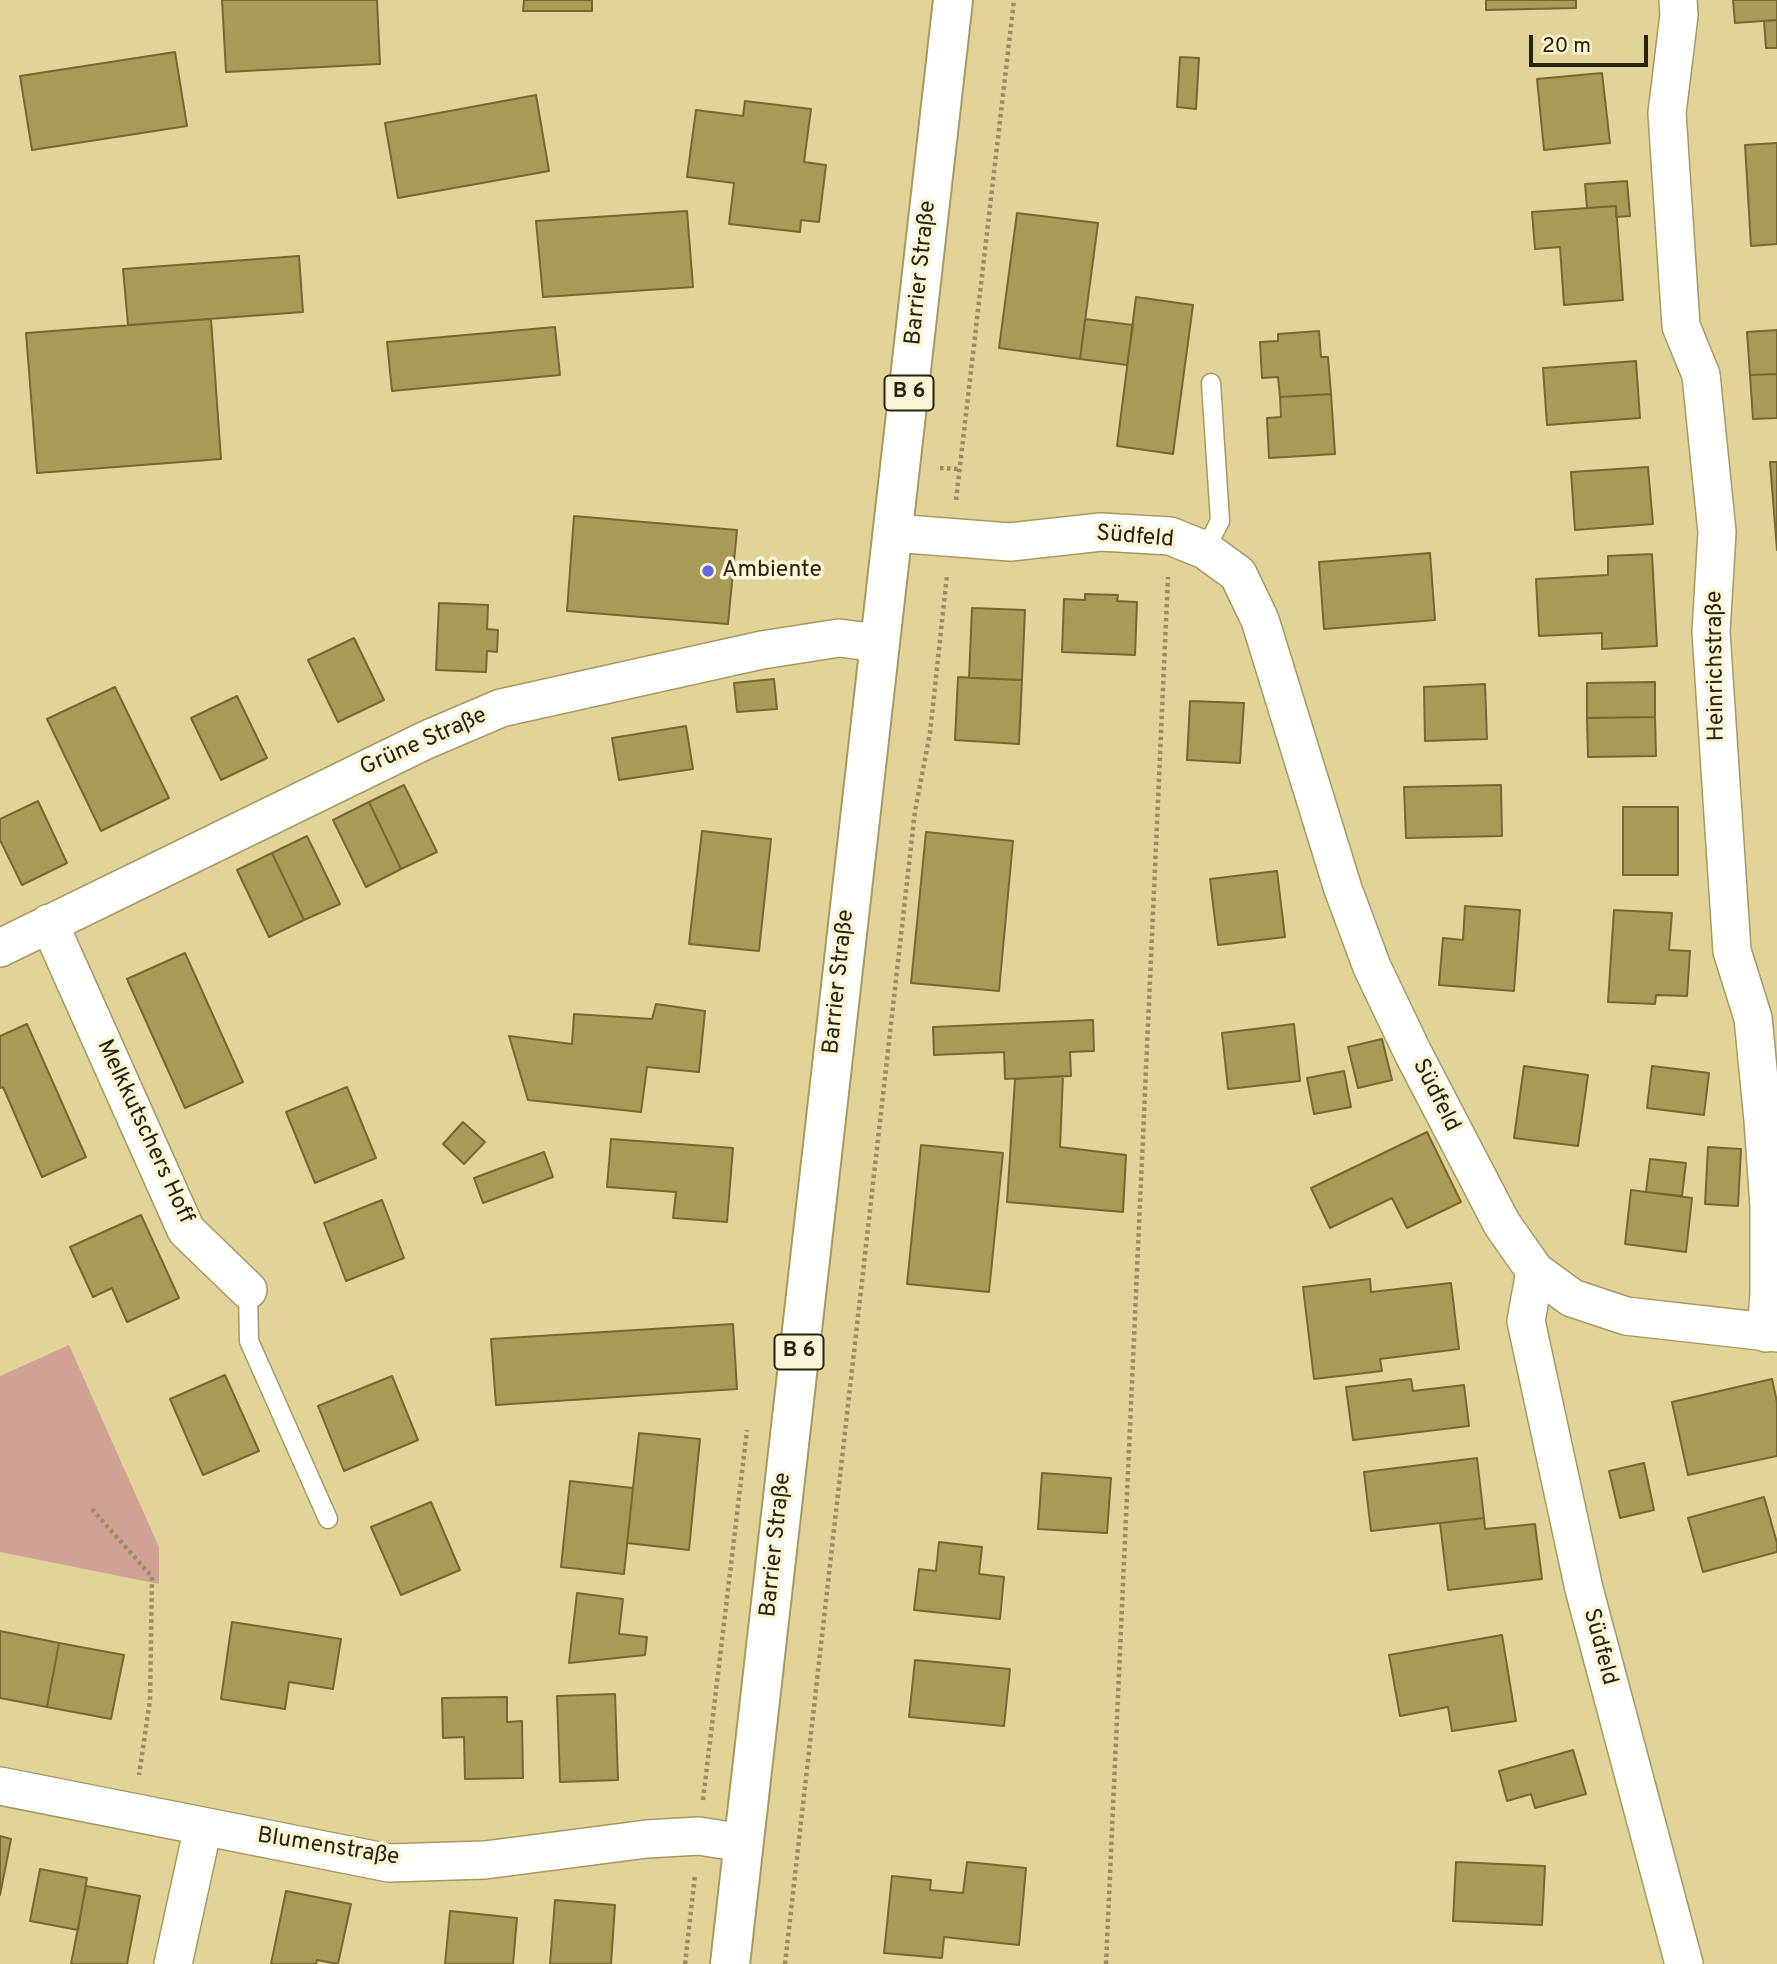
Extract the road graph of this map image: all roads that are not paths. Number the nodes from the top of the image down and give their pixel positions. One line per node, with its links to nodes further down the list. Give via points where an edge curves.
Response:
1 (953, 0): 4 (main road, Barrier Straße / B 6)
2 (1678, 0): 11 (street, Heinrichstraße, via 1667,113 1681,326 1701,375 1717,532 1711,632 1732,951 1753,1018 1769,1207)
3 (1211, 383): 5 (lane, via 1220,521)
4 (893, 533): 5 (street, Südfeld, via 1010,542 1101,532 1170,536); 6 (main road, Barrier Straße / B 6)
5 (1205, 550): 9 (street, Südfeld, via 1238,574 1260,620 1343,889 1372,967 1502,1224)
6 (880, 643): 7 (street, Grüne Straße, via 839,638 762,650 501,708); 15 (main road, Barrier Straße / B 6)
7 (49, 923): 8 (street, Grüne Straße); 10 (street, Melkkutschers Hoff, via 186,1230)
8 (0, 948)
9 (1535, 1271): 11 (street, via 1572,1298 1626,1316); 18 (street, Südfeld, via 1525,1321 1584,1589)
10 (248, 1290): 12 (lane, Melkkutschers Hoff, via 249,1341)
11 (1771, 1333)
12 (328, 1519)
13 (0, 1786): 14 (street, Blumenstraße)
14 (203, 1827): 15 (street, Blumenstraße, via 389,1863 485,1860 699,1836); 16 (street)
15 (743, 1843): 17 (main road, Barrier Straße / B 6)
16 (173, 1964)
17 (730, 1964)
18 (1684, 1964)

